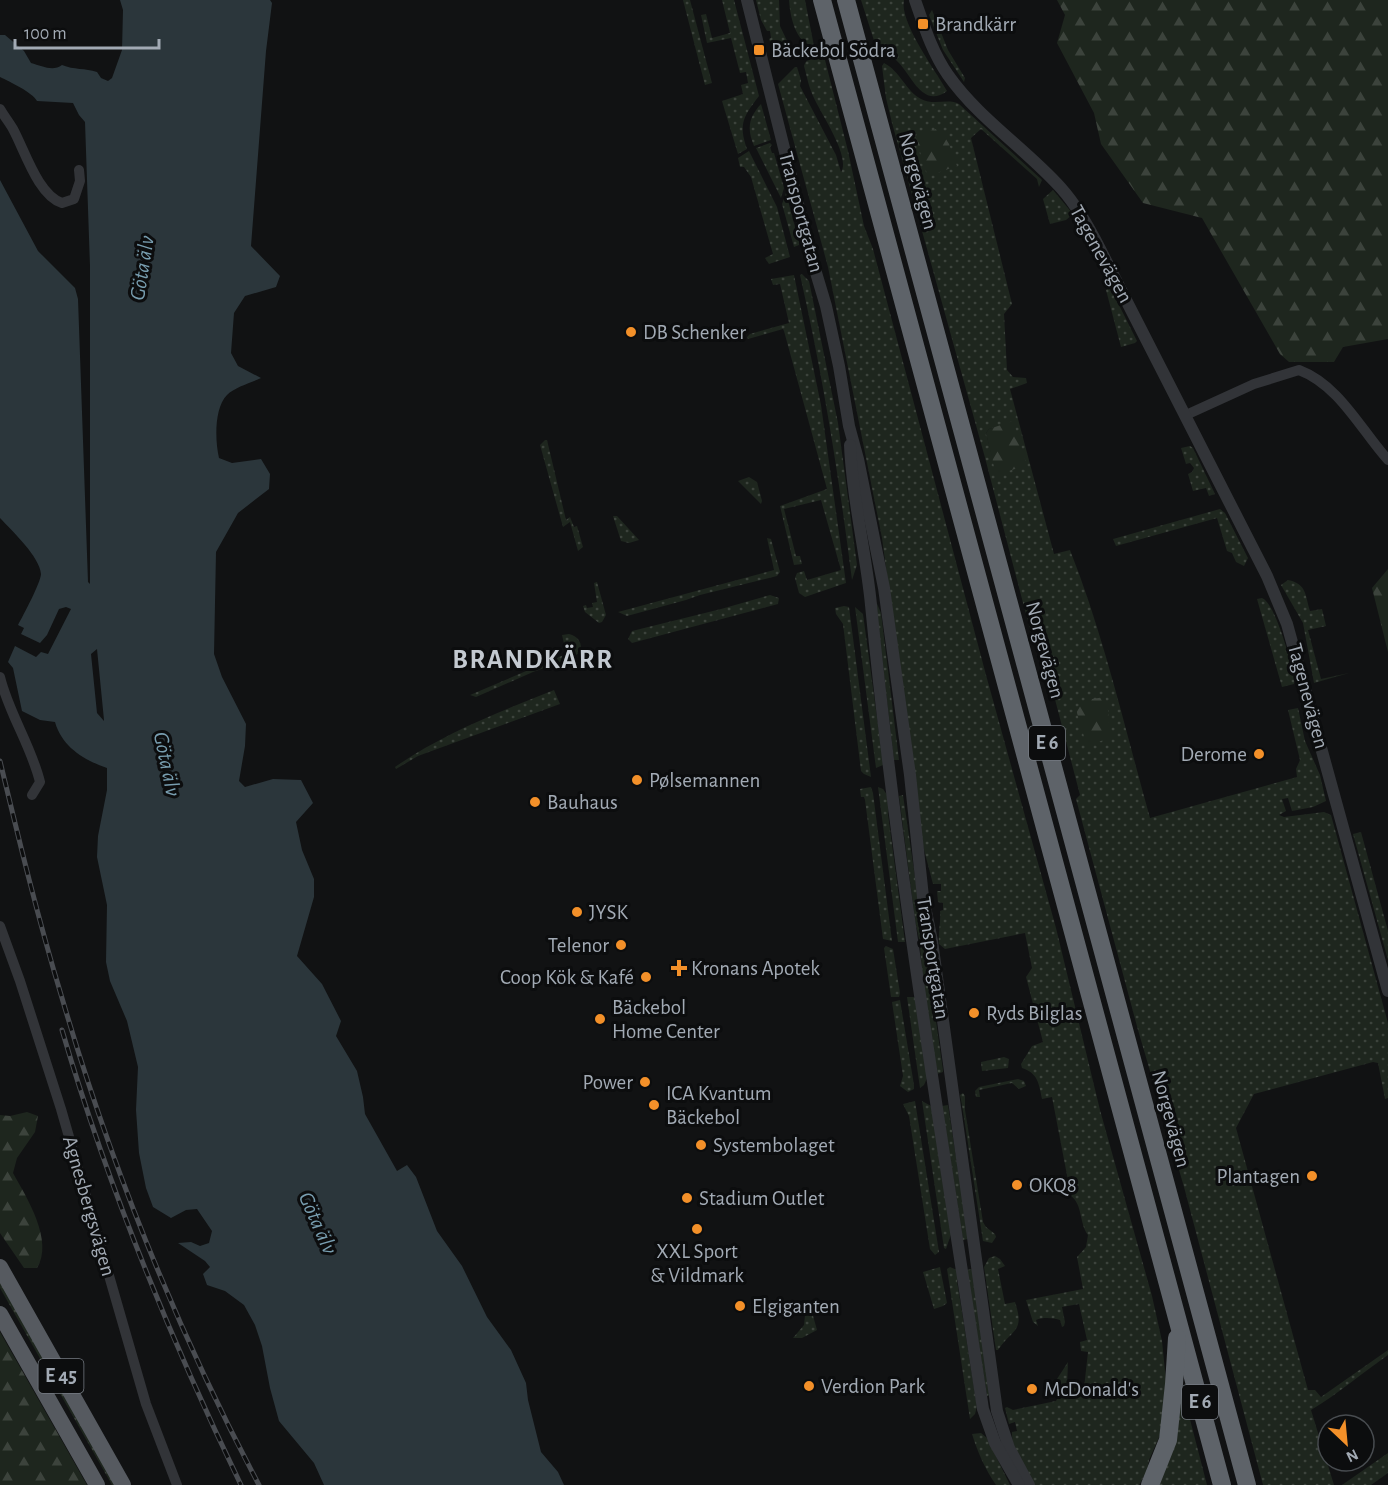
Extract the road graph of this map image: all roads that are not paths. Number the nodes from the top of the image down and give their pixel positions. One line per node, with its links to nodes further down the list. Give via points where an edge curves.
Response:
1 (747, 0): 8 (street, Transportgatan, via 826,306)
2 (822, 0): 16 (highway, E 6)
3 (846, 0): 24 (highway, Norgevägen / E 6)
4 (915, 0): 7 (street, Tagenevägen, via 931,43 959,90 1054,180 1078,209)
5 (0, 109): 6 (street, via 51,197 62,203 74,199)
6 (79, 170)
7 (1185, 416): 9 (street, via 1254,384 1299,370 1318,380 1340,400); 13 (street, Tagenevägen, via 1267,576 1287,624)
8 (849, 426): 20 (street, Transportgatan, via 850,461 904,881 983,1409 995,1443); 21 (street, Transportgatan, via 884,588 923,897 997,1411 1009,1448)
9 (1388, 460)
10 (0, 677): 11 (street, via 5,698 35,762 40,782)
11 (32, 795)
12 (0, 926): 19 (street, Agnesbergsvägen, via 62,1108 146,1404)
13 (1388, 991)
14 (0, 1267): 18 (highway, E 45)
15 (0, 1314): 17 (highway, E 45)
16 (1178, 1320): 22 (highway, via 1168,1440); 23 (highway, E 6)
17 (97, 1485)
18 (123, 1485)
19 (177, 1485)
20 (1018, 1485)
21 (1029, 1485)
22 (1150, 1485)
23 (1222, 1485)
24 (1247, 1485)

